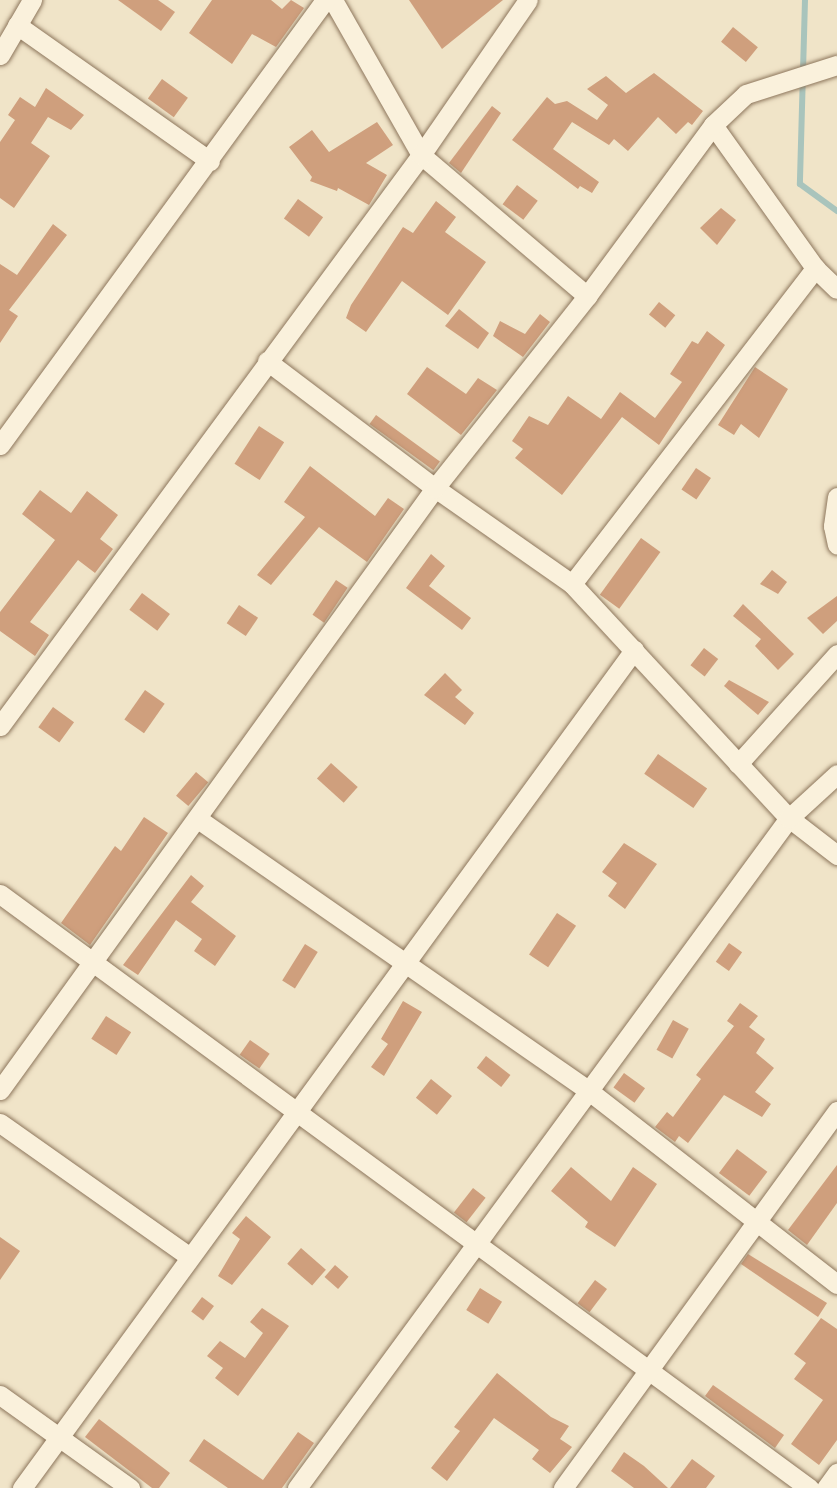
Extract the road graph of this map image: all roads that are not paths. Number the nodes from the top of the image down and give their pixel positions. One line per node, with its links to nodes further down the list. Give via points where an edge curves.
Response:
1 (32, 0): 5 (street)
2 (324, 0): 10 (street)
3 (333, 0): 9 (street)
4 (528, 0): 9 (street)
5 (17, 24): 6 (street); 10 (street)
6 (0, 55)
7 (831, 68): 8 (street, via 746,94)
8 (713, 125): 11 (street); 13 (street)
9 (421, 155): 13 (street); 14 (street)
10 (210, 161): 15 (street)
11 (815, 268): 12 (street); 19 (street)
12 (837, 289)
13 (587, 296): 16 (street)
14 (267, 361): 16 (street); 22 (street)
15 (0, 445)
16 (435, 488): 19 (street); 26 (street)
17 (837, 498): 18 (street, via 833,526)
18 (837, 545)
19 (572, 584): 20 (street)
20 (634, 650): 23 (street); 29 (street)
21 (837, 654): 23 (street)
22 (3, 717)
23 (738, 764): 25 (street)
24 (837, 774): 25 (street)
25 (789, 818): 27 (street); 32 (street)
26 (198, 819): 29 (street); 30 (street)
27 (837, 855)
28 (0, 894): 30 (street)
29 (404, 959): 32 (street); 33 (street)
30 (92, 961): 31 (street); 33 (street)
31 (0, 1090)
32 (589, 1091): 36 (street); 37 (street)
33 (298, 1109): 37 (street); 38 (street)
34 (837, 1111): 36 (street)
35 (0, 1124): 38 (street)
36 (754, 1223): 39 (street); 40 (street)
37 (475, 1243): 40 (street); 46 (street)
38 (190, 1256): 42 (street)
39 (837, 1284)
40 (650, 1370): 47 (street); 48 (street)
41 (0, 1395): 42 (street)
42 (60, 1437): 44 (street); 45 (street)
43 (837, 1473): 49 (street)
44 (22, 1488)
45 (130, 1488)
46 (297, 1488)
47 (563, 1488)
48 (809, 1488)
49 (826, 1488)

